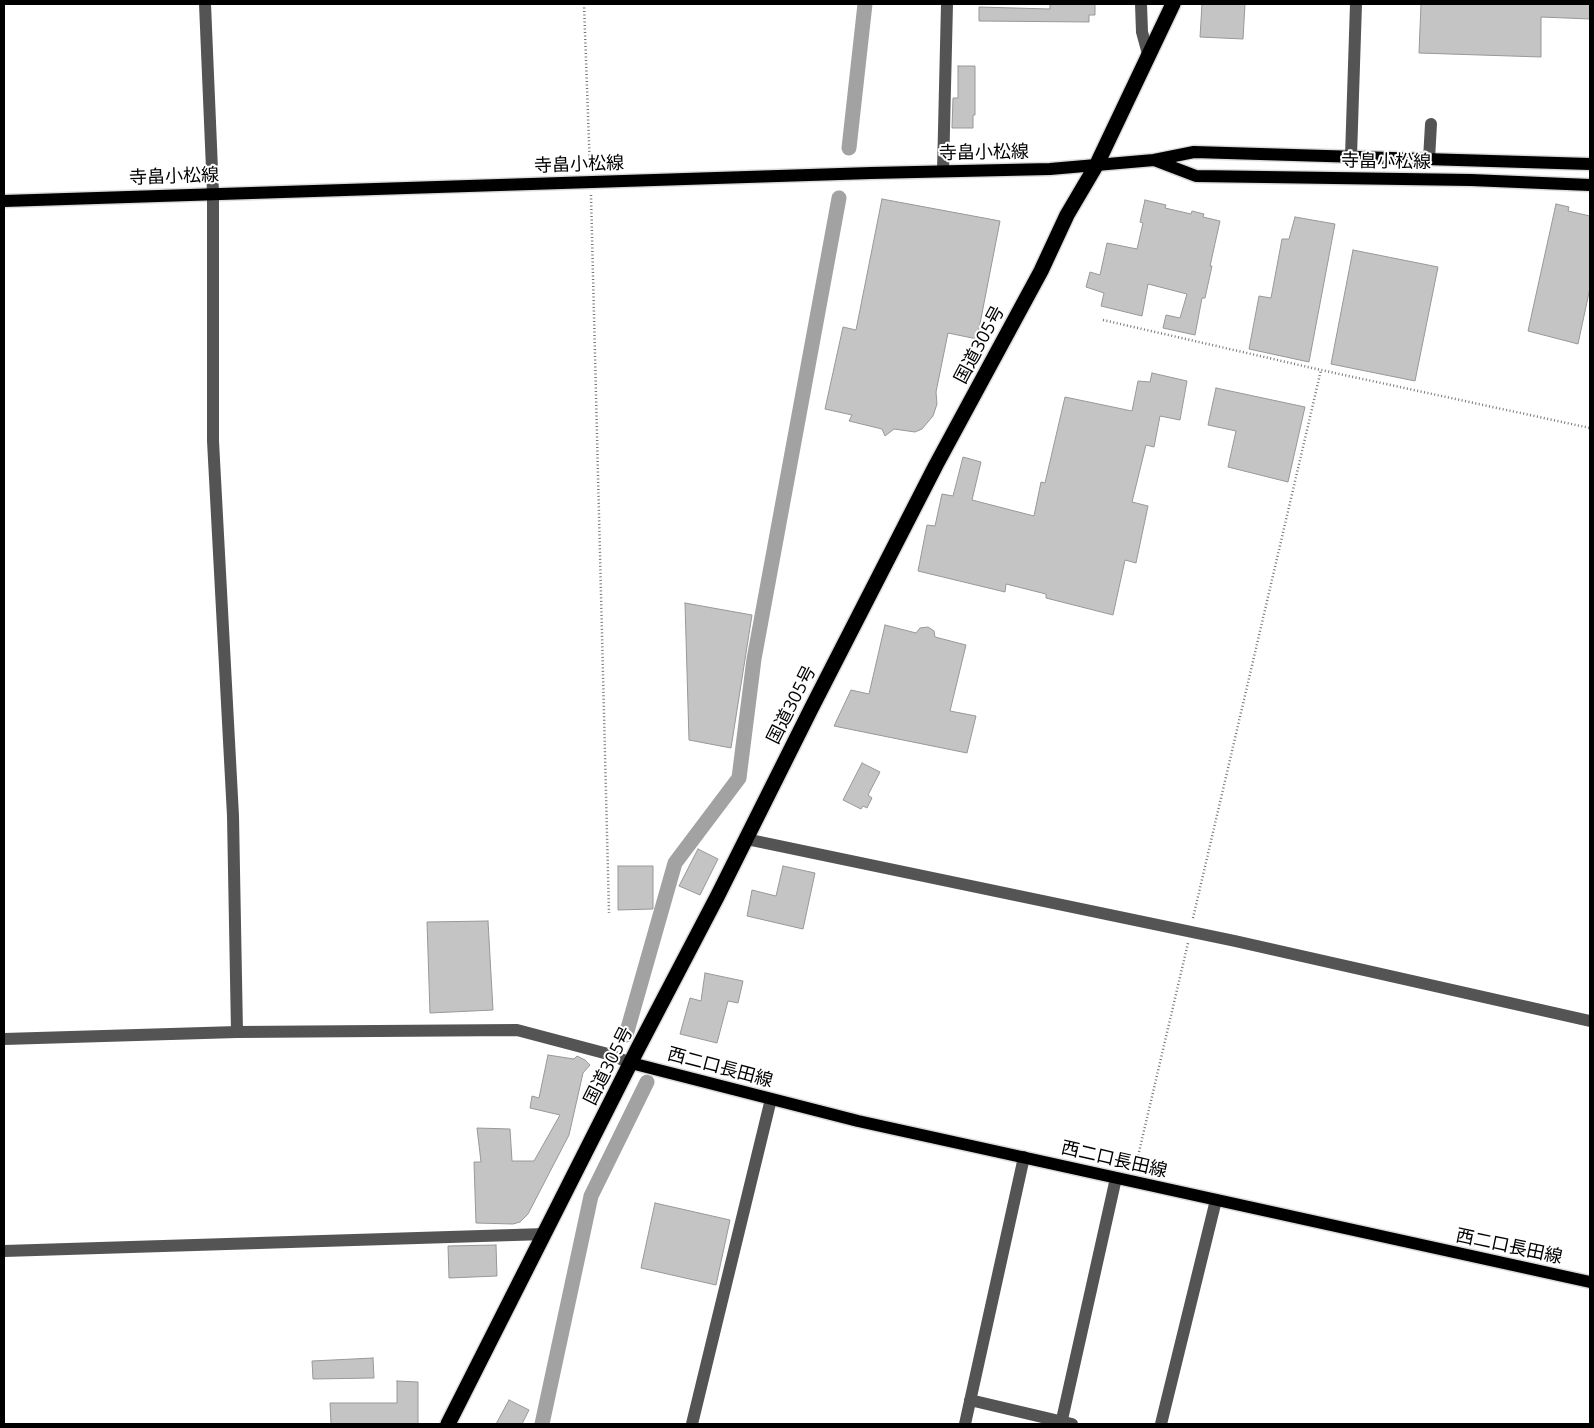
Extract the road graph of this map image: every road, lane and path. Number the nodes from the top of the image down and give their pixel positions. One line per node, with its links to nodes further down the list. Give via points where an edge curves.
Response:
1 (205, 4): 17 (street)
2 (584, 4): 15 (path)
3 (947, 4): 14 (street)
4 (1141, 4): 7 (street, via 1142,32)
5 (1173, 4): 7 (highway, 国道305号)
6 (1356, 4): 9 (street)
7 (1148, 54): 12 (highway, 国道305号)
8 (1431, 124): 10 (street)
9 (1351, 156): 10 (main road, 寺畠小松線); 11 (main road, 寺畠小松線, via 1194,152)
10 (1429, 159): 13 (main road, 寺畠小松線)
11 (1154, 160): 12 (main road, 寺畠小松線); 16 (main road, 寺畠小松線, via 1196,176)
12 (1097, 164): 14 (main road, 寺畠小松線, via 1050,169); 23 (highway, 国道305号, via 936,465)
13 (1590, 164)
14 (943, 171): 15 (main road, 寺畠小松線)
15 (591, 182): 17 (main road, 寺畠小松線)
16 (1590, 185)
17 (213, 193): 18 (main road, 寺畠小松線); 27 (street, via 213,441 233,816)
18 (4, 201)
19 (592, 202): 24 (path)
20 (1103, 320): 21 (path)
21 (1321, 370): 22 (path); 25 (path)
22 (1590, 428)
23 (746, 839): 25 (street); 29 (highway, 国道305号)
24 (609, 913)
25 (1190, 932): 26 (street); 33 (path)
26 (1590, 1021)
27 (237, 1032): 28 (street); 29 (street, via 517,1030)
28 (4, 1039)
29 (631, 1063): 30 (main road, 西二口長田線); 35 (highway, 国道305号)
30 (771, 1099): 31 (main road, 西二口長田線); 41 (street)
31 (1024, 1157): 32 (main road, 西二口長田線); 38 (street)
32 (1116, 1178): 33 (main road, 西二口長田線); 39 (street)
33 (1132, 1182): 34 (main road, 西二口長田線)
34 (1216, 1200): 37 (main road, 西二口長田線); 43 (street)
35 (544, 1234): 36 (street); 40 (highway, 国道305号)
36 (4, 1251)
37 (1590, 1282)
38 (970, 1400): 39 (street); 42 (street)
39 (1065, 1423)
40 (448, 1424)
41 (692, 1424)
42 (965, 1424)
43 (1161, 1424)

